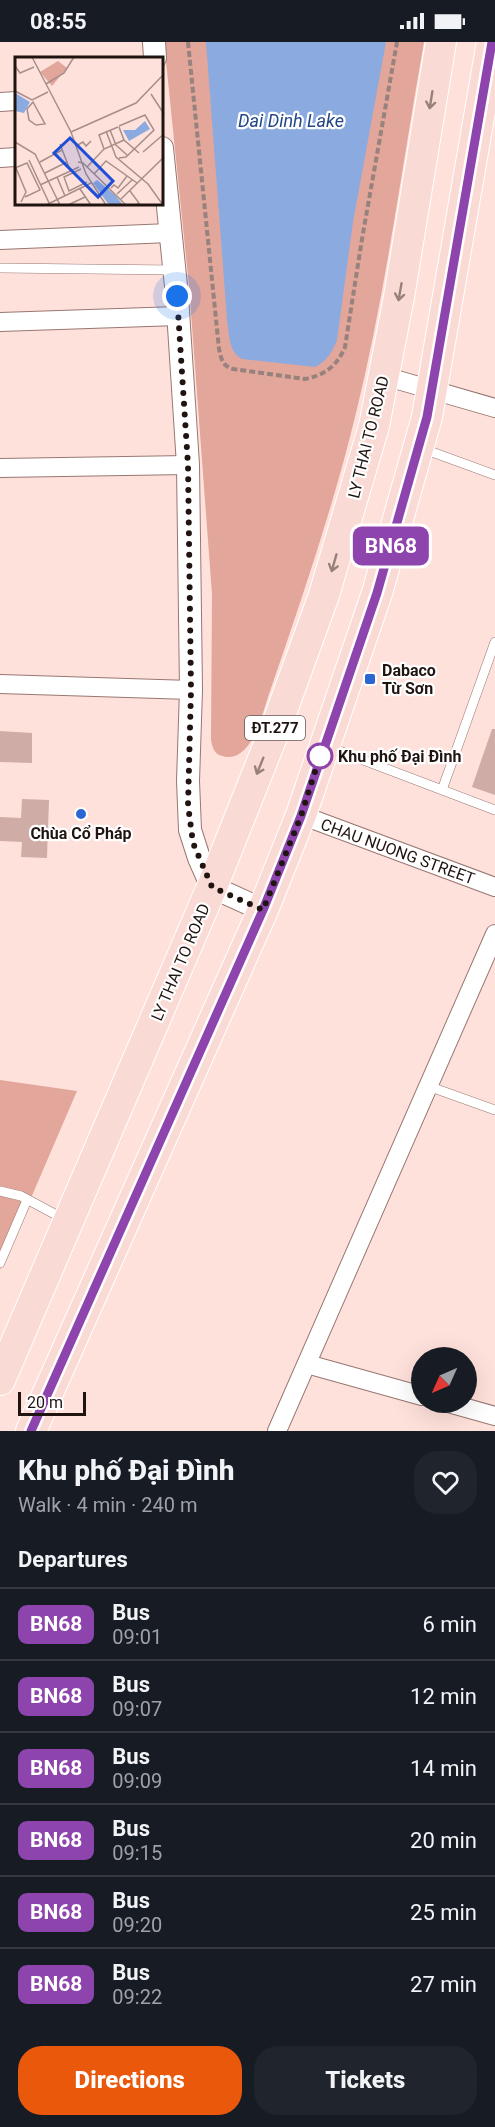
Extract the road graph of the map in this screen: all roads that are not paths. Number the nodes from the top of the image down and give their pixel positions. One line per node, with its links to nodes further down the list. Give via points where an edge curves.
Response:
1 (154, 42): 4 (street)
2 (441, 42): 16 (main road, LY THAI TO ROAD / ĐT.277, one-way to 16)
3 (492, 42): 17 (main road, ĐT.277)
4 (155, 57)
5 (15, 101): 6 (street)
6 (0, 102)
7 (15, 157): 8 (street)
8 (0, 158)
9 (164, 171): 10 (street)
10 (170, 233): 11 (street); 13 (street)
11 (0, 240)
12 (0, 268): 13 (lane)
13 (174, 270): 14 (street)
14 (178, 316): 15 (street); 20 (street)
15 (0, 322)
16 (384, 376): 17 (street); 30 (main road, LY THAI TO ROAD / ĐT.277, one-way to 30, via 374,426 324,595)
17 (433, 388): 18 (street); 19 (main road, ĐT.277)
18 (495, 408)
19 (420, 448): 22 (lane); 26 (main road, ĐT.277, via 377,593)
20 (188, 465): 21 (street); 25 (street)
21 (0, 468)
22 (495, 475)
23 (495, 642): 27 (lane)
24 (0, 684): 25 (street)
25 (191, 690): 30 (street, via 190,830)
26 (324, 745): 27 (lane); 29 (main road, ĐT.277)
27 (442, 790): 28 (lane)
28 (495, 810)
29 (301, 816): 31 (street, CHAU NUONG STREET); 32 (main road, ĐT.277)
30 (212, 887): 32 (street); 38 (main road, LY THAI TO ROAD / ĐT.277)
31 (495, 887)
32 (263, 910): 45 (main road, ĐT.277)
33 (495, 934): 34 (street)
34 (429, 1086): 35 (lane); 40 (street)
35 (495, 1110)
36 (0, 1191): 37 (lane)
37 (27, 1200): 38 (lane); 39 (lane)
38 (69, 1222): 41 (main road, LY THAI TO ROAD / ĐT.277)
39 (0, 1263)
40 (307, 1364): 42 (street); 46 (street)
41 (0, 1380)
42 (411, 1393)
43 (477, 1411): 44 (street)
44 (495, 1416)
45 (31, 1431)
46 (277, 1431)

